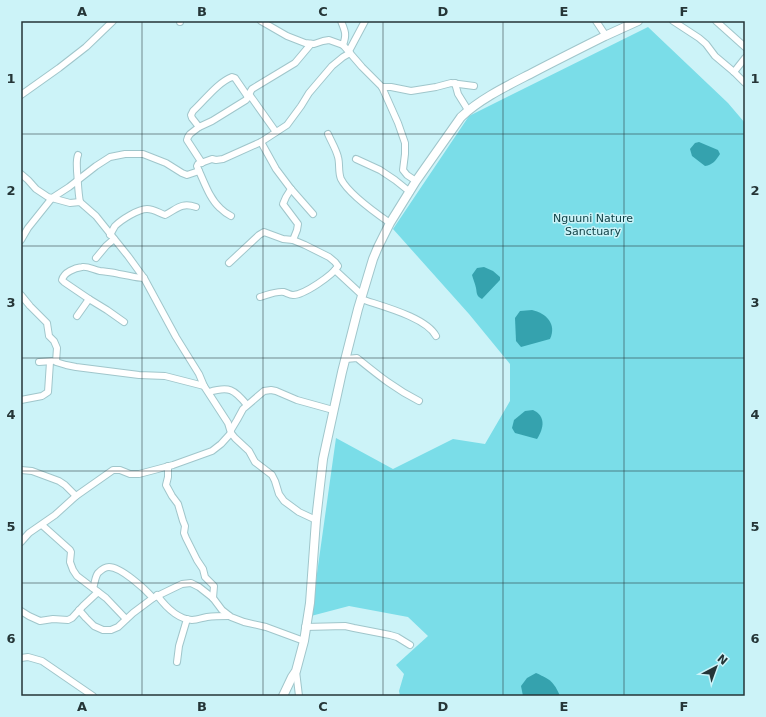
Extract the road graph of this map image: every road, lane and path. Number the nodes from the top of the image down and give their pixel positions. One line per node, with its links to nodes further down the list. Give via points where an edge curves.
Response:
1 (113, 21): 20 (street, via 65,64)
2 (261, 21): 10 (street, via 288,36)
3 (341, 21): 11 (street, via 346,33)
4 (365, 21): 13 (street)
5 (596, 21): 9 (street)
6 (638, 21): 9 (main road)
7 (673, 21): 15 (street, via 699,38)
8 (716, 21): 12 (street)
9 (606, 36): 22 (main road, via 493,94)
10 (311, 44): 11 (street, via 329,40); 21 (street, via 295,63 252,89)
11 (343, 44): 13 (street)
12 (745, 47)
13 (349, 52): 19 (street); 24 (street, via 332,66 286,125)
14 (745, 58): 15 (street)
15 (734, 72): 17 (street)
16 (455, 83): 18 (street); 19 (street, via 411,91); 22 (street, via 458,94)
17 (745, 84)
18 (474, 86)
19 (382, 87): 33 (street, via 405,143 403,170)
20 (21, 95)
21 (249, 96): 23 (street); 23 (street, via 234,78 227,80 193,111 192,118); 24 (street)
22 (468, 110): 33 (main road)
23 (199, 128): 29 (street, via 190,134 187,140)
24 (276, 132): 26 (street)
25 (328, 134): 41 (street, via 338,156 342,181)
26 (261, 142): 29 (street, via 222,159); 34 (street)
27 (78, 155): 32 (street)
28 (356, 159): 35 (street, via 380,170)
29 (202, 163): 30 (street, via 197,166)
30 (199, 171): 32 (street, via 187,175 143,154 125,154 110,157); 40 (street, via 215,203)
31 (21, 174): 36 (street, via 36,189)
32 (78, 181): 36 (street); 37 (street)
33 (416, 181): 35 (main road)
34 (291, 189): 39 (street); 44 (street, via 283,204 298,224)
35 (410, 192): 41 (main road)
36 (52, 198): 37 (street, via 70,203); 43 (street)
37 (80, 202): 42 (street, via 96,216)
38 (196, 208): 42 (street, via 187,205 178,207 165,215 154,210 143,210 120,222 113,229)
39 (313, 214)
40 (231, 216)
41 (390, 224): 51 (main road, via 375,252)
42 (112, 237): 45 (street); 48 (street)
43 (21, 240)
44 (293, 240): 46 (street, via 261,233); 47 (street, via 329,257 338,266)
45 (96, 258)
46 (229, 263)
47 (335, 270): 50 (street, via 318,284 298,294 284,292); 51 (street)
48 (144, 278): 52 (street, via 83,267 72,270 62,277 64,282); 59 (street)
49 (21, 295): 58 (street, via 47,323 49,336 57,348)
50 (260, 297)
51 (362, 297): 55 (street, via 420,322); 56 (main road)
52 (89, 299): 53 (street); 54 (street)
53 (77, 316)
54 (124, 322)
55 (436, 336)
56 (346, 359): 62 (street, via 357,358 390,385); 64 (main road)
57 (39, 362): 58 (street)
58 (53, 362): 59 (street, via 174,378); 61 (street, via 48,375 48,392 42,396)
59 (204, 386): 60 (street)
60 (209, 392): 63 (street, via 218,389 233,390); 65 (street)
61 (21, 400)
62 (419, 401)
63 (247, 405): 64 (street, via 264,391 271,390); 65 (street)
64 (333, 410): 69 (main road, via 323,459)
65 (231, 432): 66 (street, via 212,451); 69 (street, via 249,451 255,462 272,475 284,501)
66 (168, 466): 68 (street, via 135,475 115,470); 74 (street, via 166,487 178,504 185,535 205,577 214,586)
67 (21, 470): 68 (street, via 32,471 59,481)
68 (76, 496): 70 (street)
69 (316, 520): 80 (main road, via 310,602)
70 (42, 525): 71 (street); 72 (street, via 67,546 71,552 70,562 76,574)
71 (21, 542)
72 (96, 590): 73 (street, via 97,574 105,567 111,567); 75 (street); 78 (street)
73 (155, 596): 74 (street, via 188,583 195,584); 78 (street); 79 (street, via 170,610)
74 (213, 598): 77 (street)
75 (79, 610): 76 (street, via 68,620 40,621); 78 (street, via 94,626 103,630 116,628)
76 (21, 611)
77 (229, 616): 79 (street); 81 (street)
78 (126, 619)
79 (187, 619): 84 (street, via 179,646)
80 (305, 627): 81 (main road); 82 (street, via 345,626 397,637)
81 (304, 641): 85 (main road)
82 (410, 645)
83 (21, 658): 86 (street, via 28,656 42,660)
84 (178, 662)
85 (296, 671): 87 (main road); 88 (street)
86 (93, 696)
87 (283, 696)
88 (299, 696)

